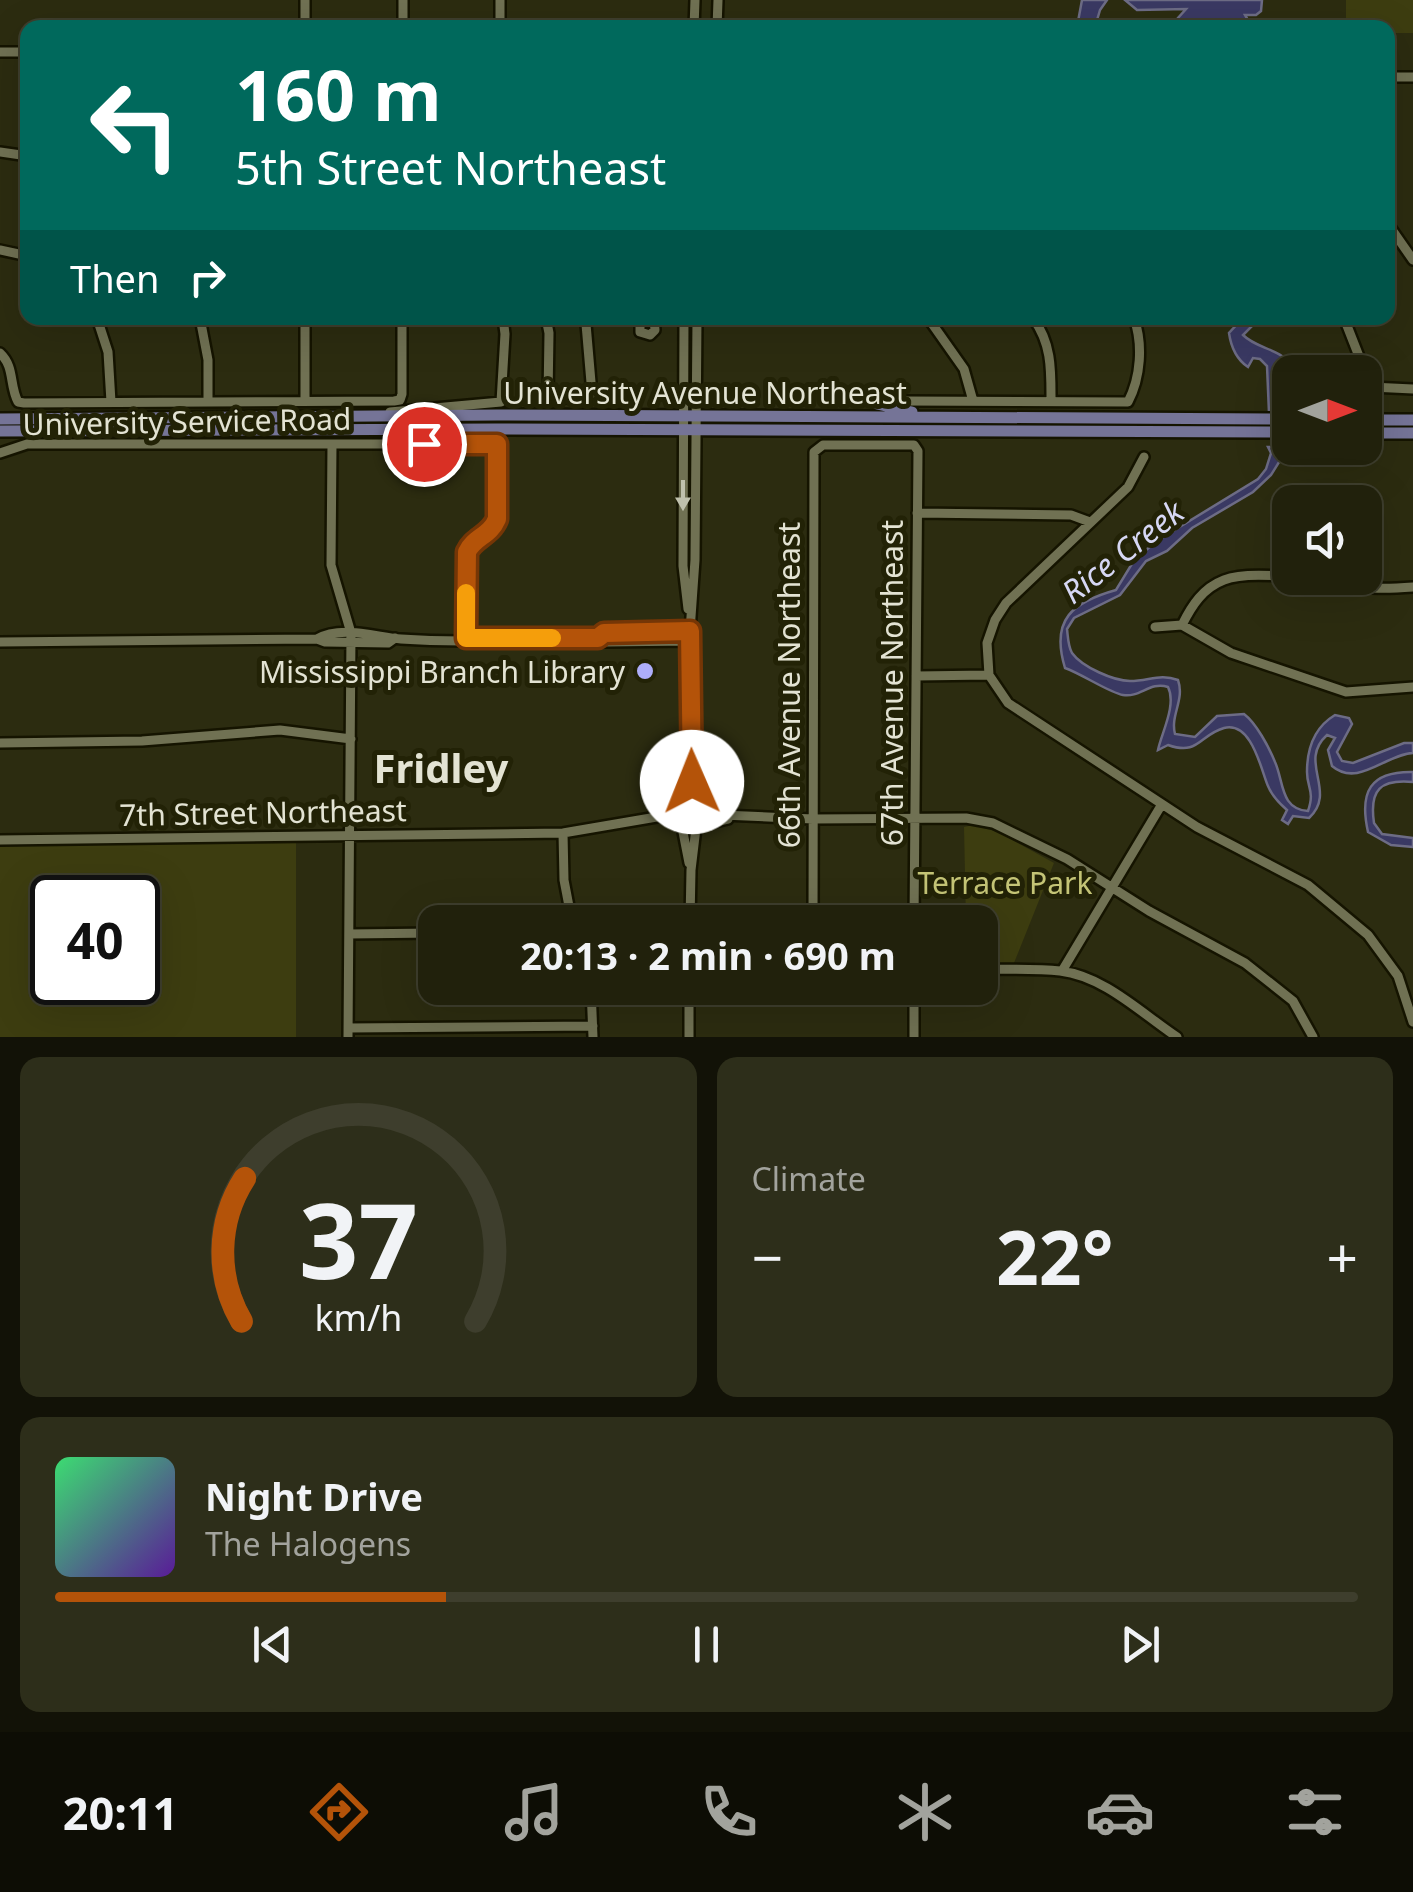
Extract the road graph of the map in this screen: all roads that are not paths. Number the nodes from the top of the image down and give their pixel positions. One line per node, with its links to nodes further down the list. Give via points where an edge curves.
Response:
1 (1395, 234): 2 (street)
2 (1413, 260)
3 (100, 325): 24 (street)
4 (201, 325): 21 (street)
5 (305, 325): 22 (street)
6 (402, 325): 22 (street, via 400,400)
7 (503, 325): 27 (street, via 498,404)
8 (547, 325): 9 (street, via 548,398 578,398 592,394)
9 (586, 325)
10 (640, 325): 11 (street, via 650,336)
11 (655, 325)
12 (684, 325): 33 (street)
13 (697, 325): 33 (street)
14 (933, 325): 23 (street, via 964,369)
15 (1037, 325): 25 (street, via 1050,356)
16 (1136, 325): 25 (street, via 1139,360 1128,402)
17 (1347, 325): 19 (street, via 1372,387)
18 (0, 353): 24 (street, via 18,402)
19 (1413, 389)
20 (904, 400): 23 (street)
21 (208, 401): 22 (street); 24 (street)
22 (305, 401)
23 (973, 401): 25 (street)
24 (111, 402)
25 (1051, 402)
26 (877, 404): 29 (main road)
27 (368, 416): 28 (main road, University Avenue Northeast); 33 (main road, University Avenue Northeast)
28 (0, 418)
29 (936, 418): 30 (main road, University Avenue Northeast); 33 (main road, University Avenue Northeast)
30 (1272, 419)
31 (1382, 420): 32 (main road)
32 (1413, 420)
33 (690, 422): 34 (main road, University Avenue Northeast); 35 (main road, University Avenue Northeast); 47 (street, via 683,566)
34 (0, 430)
35 (1272, 432)
36 (1382, 433): 37 (main road)
37 (1413, 433)
38 (332, 444): 40 (street, University Service Road, via 27,444); 48 (street, via 331,564); 49 (street, University Service Road, via 497,444 497,519 467,552)
39 (914, 446): 42 (street, 67th Avenue Northeast); 62 (street, 66th Avenue Northeast, via 816,447)
40 (0, 453)
41 (1144, 457): 43 (street, via 1128,487)
42 (918, 514): 43 (street, via 1071,515); 52 (street, 67th Avenue Northeast)
43 (1090, 522): 51 (street, via 1006,603 986,644)
44 (1413, 587): 45 (street, via 1229,578 1211,586)
45 (1182, 625): 46 (street); 53 (street, via 1231,653 1346,692)
46 (1156, 627)
47 (690, 636): 49 (street); 56 (street)
48 (351, 638): 49 (street); 50 (street); 54 (street)
49 (466, 638)
50 (0, 642)
51 (989, 675): 52 (street); 57 (street, via 1008,703)
52 (916, 676): 60 (street, 67th Avenue Northeast)
53 (1413, 687)
54 (351, 739): 55 (street, via 280,730); 65 (street)
55 (0, 743)
56 (690, 774): 58 (street); 61 (street)
57 (1162, 804): 68 (street); 80 (street, via 1308,885 1368,934 1398,976)
58 (698, 812): 59 (street); 61 (street, via 688,808); 63 (street)
59 (736, 817): 62 (street); 63 (street)
60 (915, 818): 62 (street); 68 (street, via 992,823); 72 (street, 67th Avenue Northeast)
61 (681, 819): 63 (street, via 690,830); 64 (street, 7th Street Northeast); 67 (street)
62 (813, 819): 71 (street, 66th Avenue Northeast)
63 (697, 827): 67 (street)
64 (563, 833): 65 (street, 7th Street Northeast); 69 (street)
65 (350, 837): 66 (street, 7th Street Northeast); 74 (street)
66 (0, 840)
67 (691, 870): 70 (street)
68 (1112, 888): 76 (street); 86 (street, via 1275,984)
69 (569, 905)
70 (690, 905)
71 (812, 905)
72 (914, 905)
73 (418, 933): 74 (street)
74 (349, 934): 81 (street)
75 (998, 969): 76 (street)
76 (1062, 971): 85 (street, via 1119,995)
77 (592, 1005): 82 (street)
78 (689, 1005): 83 (street)
79 (914, 1005): 84 (street)
80 (1413, 1022)
81 (348, 1032): 82 (street)
82 (593, 1032)
83 (689, 1037)
84 (914, 1037)
85 (1177, 1037)
86 (1314, 1037)

